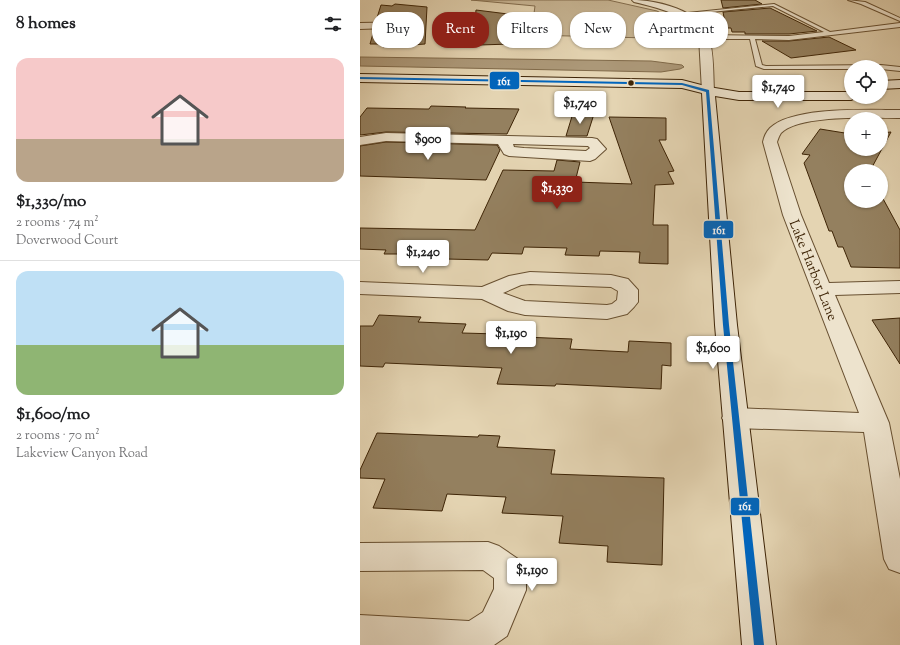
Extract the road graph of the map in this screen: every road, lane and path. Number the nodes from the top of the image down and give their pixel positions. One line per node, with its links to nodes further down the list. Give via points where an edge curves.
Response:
1 (637, 0): 4 (street)
2 (664, 0): 4 (street)
3 (850, 0): 7 (lane, via 863,3)
4 (653, 3): 5 (street)
5 (675, 12)
6 (701, 12): 11 (lane, via 774,5)
7 (900, 20)
8 (900, 25): 11 (lane)
9 (360, 26): 10 (street)
10 (372, 26)
11 (828, 33): 13 (lane, via 789,38)
12 (728, 38): 13 (lane)
13 (752, 38): 15 (lane, via 759,66)
14 (705, 48): 23 (street)
15 (844, 67)
16 (888, 68): 17 (lane)
17 (900, 69)
18 (360, 78): 23 (street, via 682,84)
19 (900, 84): 20 (street)
20 (888, 85)
21 (844, 86): 23 (street, via 734,86)
22 (360, 90): 23 (street, via 680,95)
23 (708, 91): 26 (street, via 739,96); 34 (street)
24 (900, 94): 25 (street)
25 (888, 95)
26 (844, 96)
27 (900, 114): 32 (street, Lake Harbor Lane, via 805,118 789,122 775,131 770,142 792,215)
28 (503, 140): 28 (street, via 509,151 524,154 590,156 598,149 592,142); 29 (street, via 386,137)
29 (360, 141)
30 (900, 287): 32 (street)
31 (360, 288): 33 (street)
32 (821, 289): 35 (street, Lake Harbor Lane)
33 (485, 293): 33 (street, via 525,308 608,312 619,309 627,302 628,290 621,283 611,281 530,278 516,280)
34 (735, 418): 35 (street); 39 (street)
35 (876, 423): 37 (street, Lake Harbor Lane)
36 (360, 557): 38 (street, via 488,556 510,571 510,590 495,624 473,639)
37 (900, 559)
38 (360, 632)
39 (759, 645)

